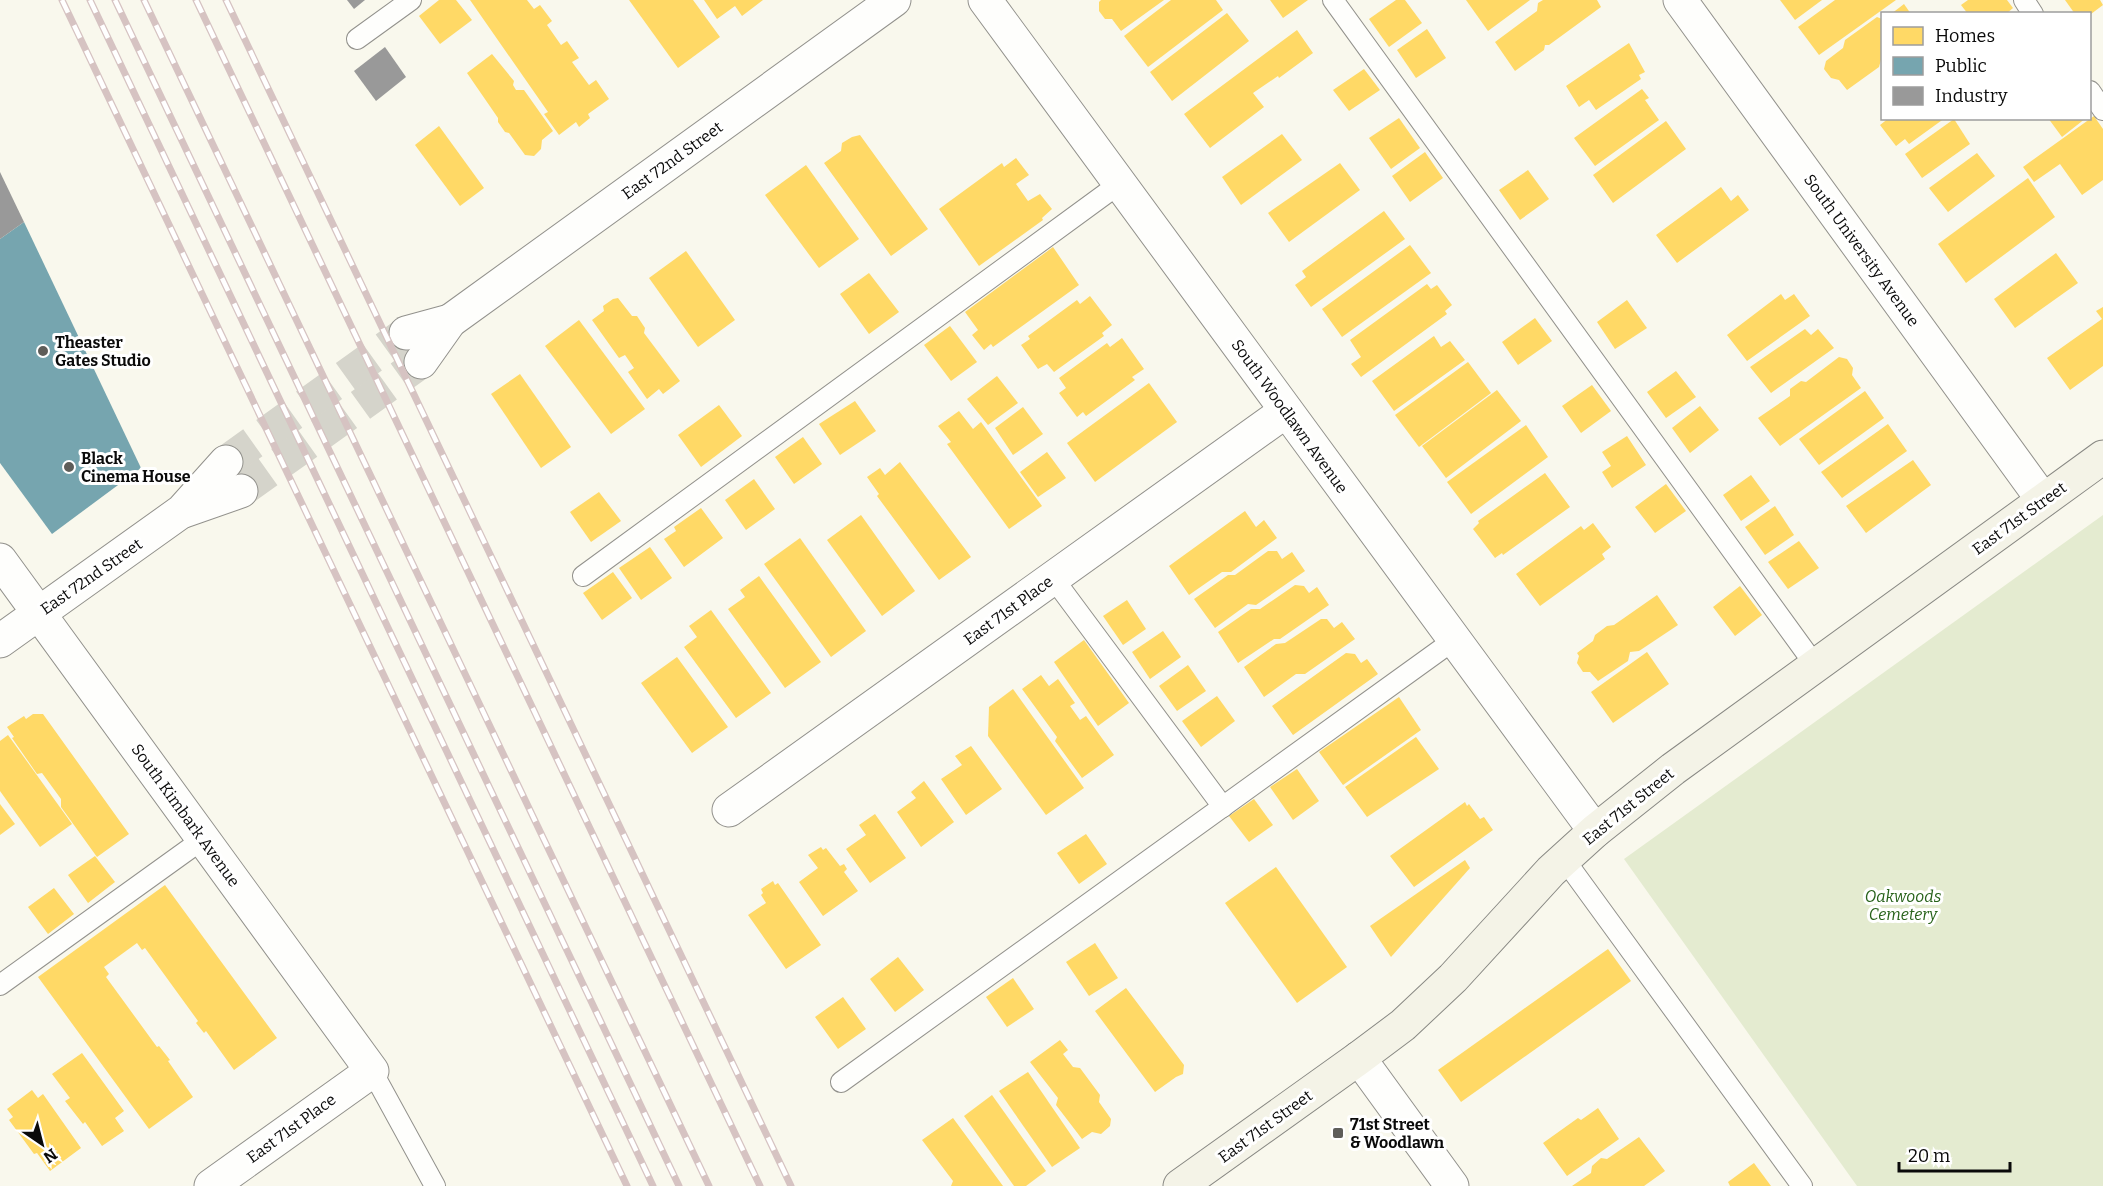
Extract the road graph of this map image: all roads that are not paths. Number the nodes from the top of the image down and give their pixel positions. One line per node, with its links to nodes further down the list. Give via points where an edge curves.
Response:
1 (411, 0): 6 (lane)
2 (894, 0): 10 (street, East 72nd Street)
3 (984, 0): 9 (street, South Woodlawn Avenue)
4 (1333, 0): 25 (lane)
5 (1680, 0): 17 (street, South University Avenue)
6 (357, 39)
7 (2091, 92): 8 (lane)
8 (2103, 110)
9 (1119, 184): 13 (street, South Woodlawn Avenue); 20 (lane)
10 (450, 321): 11 (street, East 72nd Street); 12 (street, East 72nd Street)
11 (406, 333)
12 (421, 362)
13 (1286, 411): 21 (street, East 71st Place); 23 (street, South Woodlawn Avenue)
14 (2103, 457): 17 (main road, East 71st Street)
15 (226, 462): 18 (street, East 72nd Street)
16 (241, 491): 18 (street, East 72nd Street)
17 (2043, 500): 25 (main road, East 71st Street)
18 (182, 512): 22 (street, East 72nd Street)
19 (0, 560): 22 (street, South Kimbark Avenue)
20 (583, 576)
21 (1053, 578): 26 (lane); 27 (street, East 71st Place)
22 (39, 613): 24 (street, East 72nd Street); 29 (street, South Kimbark Avenue)
23 (1454, 640): 26 (lane); 28 (street, South Woodlawn Avenue)
24 (0, 641)
25 (1815, 665): 28 (main road, East 71st Street)
26 (1223, 807): 34 (lane)
27 (729, 810)
28 (1594, 831): 30 (main road, East 71st Street)
29 (203, 839): 31 (lane); 33 (street, South Kimbark Avenue)
30 (1564, 859): 32 (main road, East 71st Street, via 1454,978 1403,1025); 39 (lane)
31 (0, 985)
32 (1359, 1058): 37 (main road, East 71st Street); 38 (street)
33 (372, 1071): 35 (street, East 71st Place); 36 (lane)
34 (841, 1082)
35 (211, 1186)
36 (435, 1186)
37 (1180, 1186)
38 (1452, 1186)
39 (1802, 1186)

